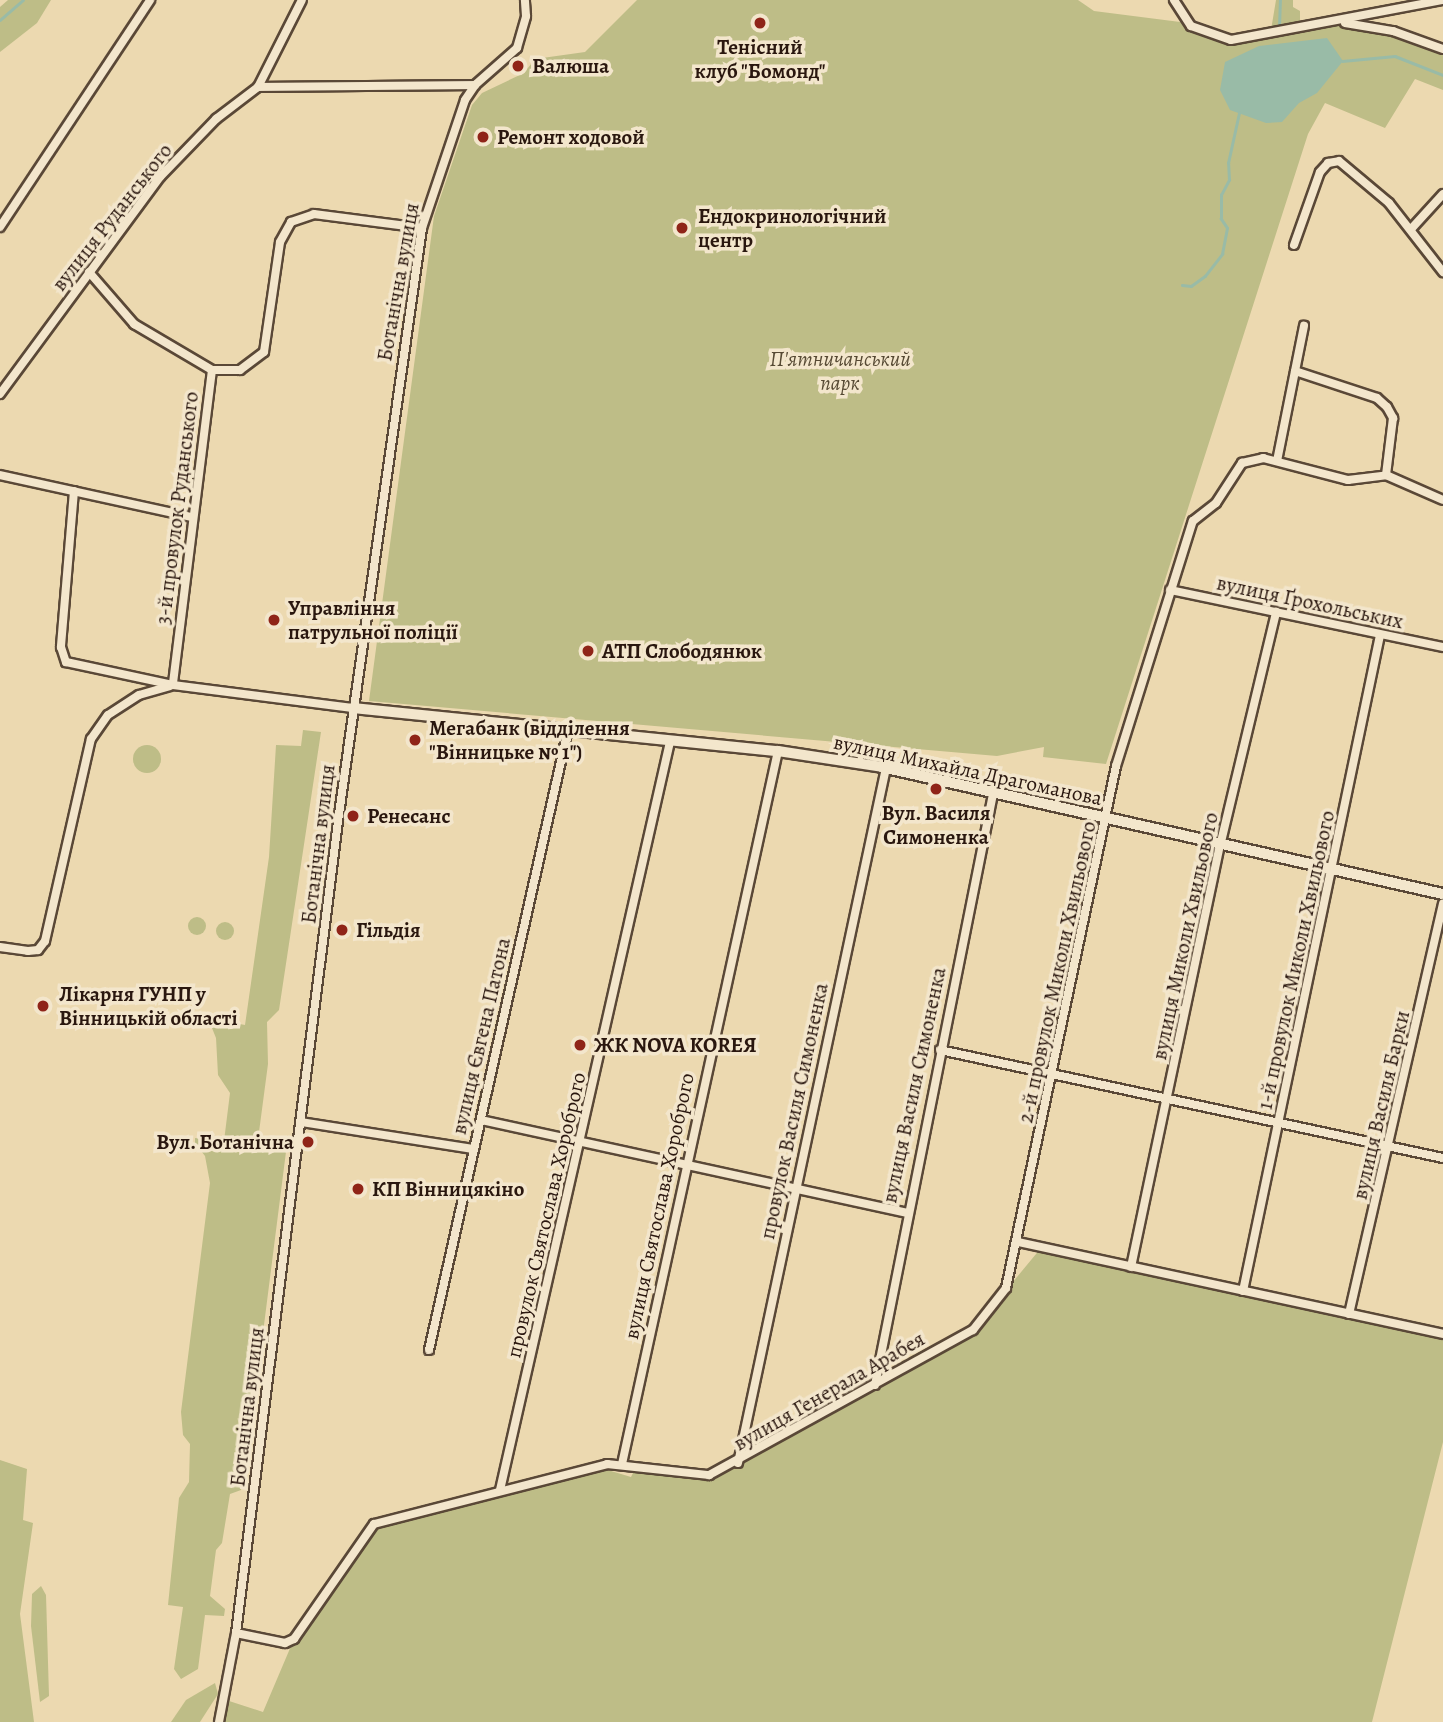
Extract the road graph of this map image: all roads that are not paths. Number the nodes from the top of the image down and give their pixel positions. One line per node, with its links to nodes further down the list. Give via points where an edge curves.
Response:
1 (150, 0): 11 (street)
2 (302, 0): 9 (street, вулиця Руданського)
3 (525, 0): 8 (street, Ботанічна вулиця, via 526,16 517,48)
4 (1174, 0): 6 (street, via 1191,26 1222,39 1270,36)
5 (1443, 0): 6 (street)
6 (1339, 22): 7 (street, via 1393,31)
7 (1443, 49)
8 (475, 85): 9 (street); 12 (street, Ботанічна вулиця, via 465,100)
9 (258, 87): 15 (street, вулиця Руданського, via 216,119 160,177)
10 (1443, 194): 13 (street)
11 (0, 227)
12 (422, 228): 18 (street, via 314,215 291,222 280,242 264,352 240,370); 32 (street, Ботанічна вулиця)
13 (1412, 228): 14 (street, via 1352,167 1339,161 1328,163 1320,172); 16 (street)
14 (1294, 245)
15 (89, 272): 18 (street, 3-й провулок Руданського, via 134,324); 20 (street, вулиця Руданського)
16 (1443, 272)
17 (1304, 326): 19 (street)
18 (212, 370): 26 (street, 3-й провулок Руданського)
19 (1295, 371): 21 (street); 23 (street, via 1377,398 1387,407 1393,418)
20 (0, 394)
21 (1276, 461): 23 (street, via 1348,480); 27 (street, 2-й провулок Миколи Хвильового, via 1251,459 1235,469 1216,503 1189,527)
22 (0, 475): 24 (street)
23 (1386, 475): 25 (street)
24 (74, 491): 26 (street); 31 (street, via 62,657 76,667)
25 (1443, 500)
26 (191, 517): 31 (street, 3-й провулок Руданського)
27 (1170, 590): 28 (street, вулиця Ґрохольських); 38 (street, 2-й провулок Миколи Хвильового, via 1116,766)
28 (1276, 612): 29 (street, вулиця Ґрохольських); 39 (street, вулиця Миколи Хвильового)
29 (1380, 635): 30 (street, вулиця Ґрохольських); 40 (street, 1-й провулок Миколи Хвильового)
30 (1443, 647)
31 (173, 685): 32 (street); 43 (street, via 139,695 108,715 91,739 45,941 38,950)
32 (353, 708): 33 (street, вулиця Михайла Драгоманова); 48 (street, Ботанічна вулиця)
33 (568, 730): 34 (street, вулиця Михайла Драгоманова); 47 (street, вулиця Євгена Патона)
34 (670, 742): 35 (street, вулиця Михайла Драгоманова); 50 (street, провулок Святослава Хороброго)
35 (778, 751): 36 (street, вулиця Михайла Драгоманова); 54 (street, вулиця Святослава Хороброго)
36 (886, 768): 37 (street, вулиця Михайла Драгоманова); 55 (street, провулок Василя Симоненка)
37 (993, 794): 38 (street, вулиця Михайла Драгоманова); 44 (street, вулиця Василя Симоненка)
38 (1107, 820): 39 (street, вулиця Михайла Драгоманова); 45 (street, 2-й провулок Миколи Хвильового)
39 (1220, 846): 40 (street, вулиця Михайла Драгоманова); 46 (street, вулиця Миколи Хвильового)
40 (1333, 870): 41 (street, вулиця Михайла Драгоманова); 49 (street, 1-й провулок Миколи Хвильового)
41 (1443, 894)
42 (1443, 904): 51 (street, вулиця Василя Барки)
43 (0, 947)
44 (940, 1050): 45 (street); 56 (street, вулиця Василя Симоненка)
45 (1052, 1074): 46 (street); 57 (street, 2-й провулок Миколи Хвильового)
46 (1169, 1099): 49 (street); 58 (street, вулиця Миколи Хвильового)
47 (481, 1120): 50 (street); 52 (street, вулиця Євгена Патона)
48 (301, 1122): 52 (street); 67 (street, Ботанічна вулиця)
49 (1280, 1123): 51 (street); 59 (street, 1-й провулок Миколи Хвильового)
50 (581, 1142): 54 (street); 66 (street, провулок Святослава Хороброго)
51 (1391, 1147): 53 (street); 60 (street, вулиця Василя Барки)
52 (474, 1149): 62 (street, вулиця Євгена Патона)
53 (1443, 1158)
54 (685, 1165): 55 (street); 65 (street, вулиця Святослава Хороброго)
55 (795, 1187): 56 (street); 64 (street, провулок Василя Симоненка)
56 (906, 1213): 63 (street, вулиця Василя Симоненка)
57 (1018, 1242): 58 (street); 63 (street, вулиця Генерала Арабея, via 1006,1288 973,1330)
58 (1130, 1267): 59 (street)
59 (1243, 1291): 60 (street)
60 (1349, 1314): 61 (street)
61 (1443, 1334)
62 (429, 1350)
63 (875, 1385): 64 (street, вулиця Генерала Арабея)
64 (738, 1463): 65 (street, вулиця Генерала Арабея, via 694,1477)
65 (622, 1464): 66 (street, вулиця Генерала Арабея)
66 (500, 1490): 67 (street, вулиця Генерала Арабея, via 374,1524 295,1639 285,1643)
67 (236, 1633): 68 (street, Ботанічна вулиця)
68 (219, 1722)

